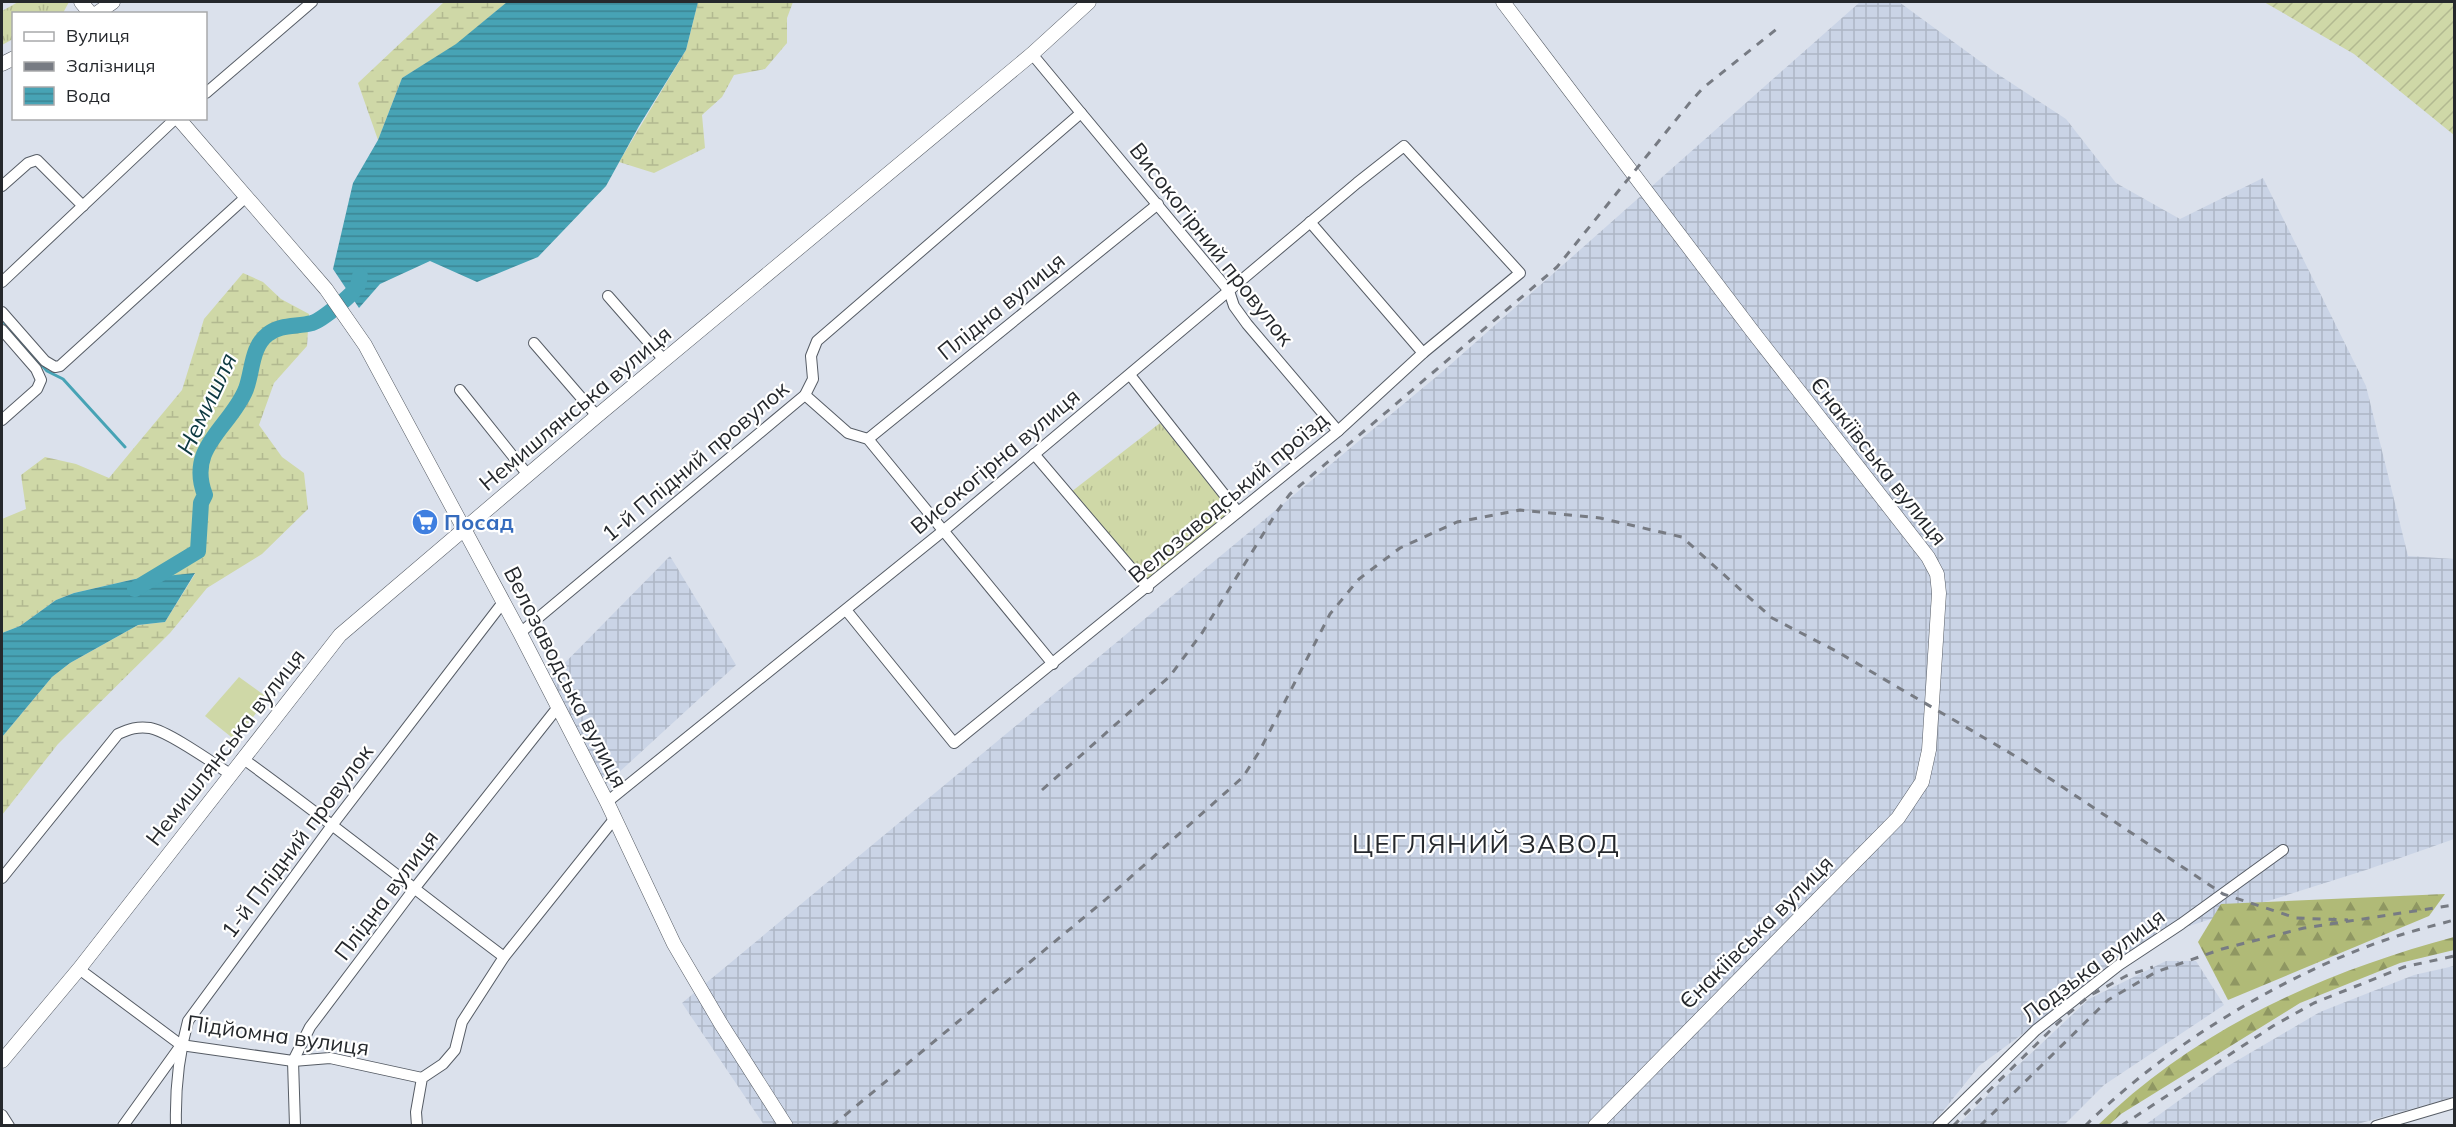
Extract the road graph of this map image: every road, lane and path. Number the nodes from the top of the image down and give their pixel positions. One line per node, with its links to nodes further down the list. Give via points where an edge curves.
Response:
1 (113, 2): 5 (street)
2 (312, 2): 7 (street)
3 (1089, 2): 6 (street, Немишлянська вулиця)
4 (1503, 2): 66 (street, Єнакіївська вулиця, via 1928,557 1937,574 1939,593 1929,750 1922,782 1898,818)
5 (99, 12)
6 (1032, 54): 8 (street, Високогірний провулок); 24 (street, Немишлянська вулиця)
7 (207, 92)
8 (1081, 113): 13 (street, Високогірний провулок); 28 (street, 1-й Плідний провулок, via 817,341 811,356 813,379)
9 (175, 120): 14 (street)
10 (179, 120): 12 (street, Велозаводська вулиця)
11 (2, 186): 14 (street, via 28,162 37,160)
12 (246, 198): 25 (street, via 66,363); 36 (street, Велозаводська вулиця, via 326,289 353,327)
13 (1158, 204): 18 (street, Високогірний провулок); 32 (street, Плідна вулиця)
14 (83, 206): 17 (street)
15 (1310, 222): 16 (street, Високогірна вулиця, via 1404,146); 18 (street, Високогірна вулиця); 23 (street)
16 (1520, 273): 23 (street, Велозаводський проїзд)
17 (2, 282)
18 (1229, 291): 26 (street, Високогірна вулиця); 31 (street, Високогірний провулок, via 1247,324)
19 (608, 296): 24 (street)
20 (2, 312): 25 (street)
21 (2, 330): 25 (street)
22 (534, 343): 29 (street)
23 (1423, 353): 31 (street, Велозаводський проїзд)
24 (664, 360): 29 (street, Немишлянська вулиця)
25 (47, 372): 30 (street, via 37,389)
26 (1130, 375): 33 (street, Високогірна вулиця); 35 (street)
27 (460, 390): 34 (street)
28 (806, 395): 32 (street, via 848,433); 41 (street, 1-й Плідний провулок)
29 (597, 416): 34 (street, Немишлянська вулиця)
30 (2, 420)
31 (1338, 431): 35 (street, Велозаводський проїзд)
32 (868, 439): 37 (street)
33 (1034, 454): 37 (street, Високогірна вулиця); 38 (street)
34 (528, 474): 36 (street, Немишлянська вулиця)
35 (1238, 512): 38 (street, Велозаводський проїзд)
36 (465, 528): 39 (street, Велозаводська вулиця); 44 (street, Немишлянська вулиця, via 340,635)
37 (943, 531): 40 (street, Високогірна вулиця); 42 (street)
38 (1148, 588): 42 (street, Велозаводський проїзд)
39 (504, 601): 41 (street, Велозаводська вулиця); 48 (street, 1-й Плідний провулок)
40 (846, 609): 42 (street, Велозаводський проїзд, via 954,743); 46 (street, Високогірна вулиця)
41 (520, 633): 43 (street, Велозаводська вулиця)
42 (1053, 664)
43 (558, 707): 46 (street, Велозаводська вулиця); 51 (street, Плідна вулиця)
44 (242, 758): 45 (street, Немишлянська вулиця); 48 (street)
45 (230, 774): 50 (street, via 152,728 124,731); 53 (street, Немишлянська вулиця)
46 (607, 802): 47 (street, Велозаводська вулиця)
47 (615, 818): 52 (street); 65 (street, Велозаводська вулиця, via 674,944)
48 (333, 824): 51 (street); 54 (street, 1-й Плідний провулок, via 188,1021)
49 (2283, 850): 67 (street, Лодзька вулиця, via 2119,965 2044,1023)
50 (2, 878)
51 (414, 889): 52 (street); 56 (street, Плідна вулиця, via 310,1027)
52 (504, 957): 57 (street, via 462,1022 455,1050)
53 (79, 969): 54 (street, Підйомна вулиця); 55 (street, Немишлянська вулиця)
54 (181, 1045): 56 (street, Підйомна вулиця); 61 (street); 62 (street, 1-й Плідний провулок, via 175,1083)
55 (2, 1061)
56 (293, 1061): 57 (street, Підйомна вулиця, via 330,1058); 63 (street, Плідна вулиця)
57 (422, 1078): 64 (street)
58 (2454, 1103): 68 (street)
59 (2, 1115): 60 (street)
60 (9, 1125)
61 (123, 1125)
62 (176, 1125)
63 (295, 1125)
64 (417, 1125)
65 (786, 1125)
66 (1595, 1125)
67 (1938, 1125)
68 (2376, 1125)

